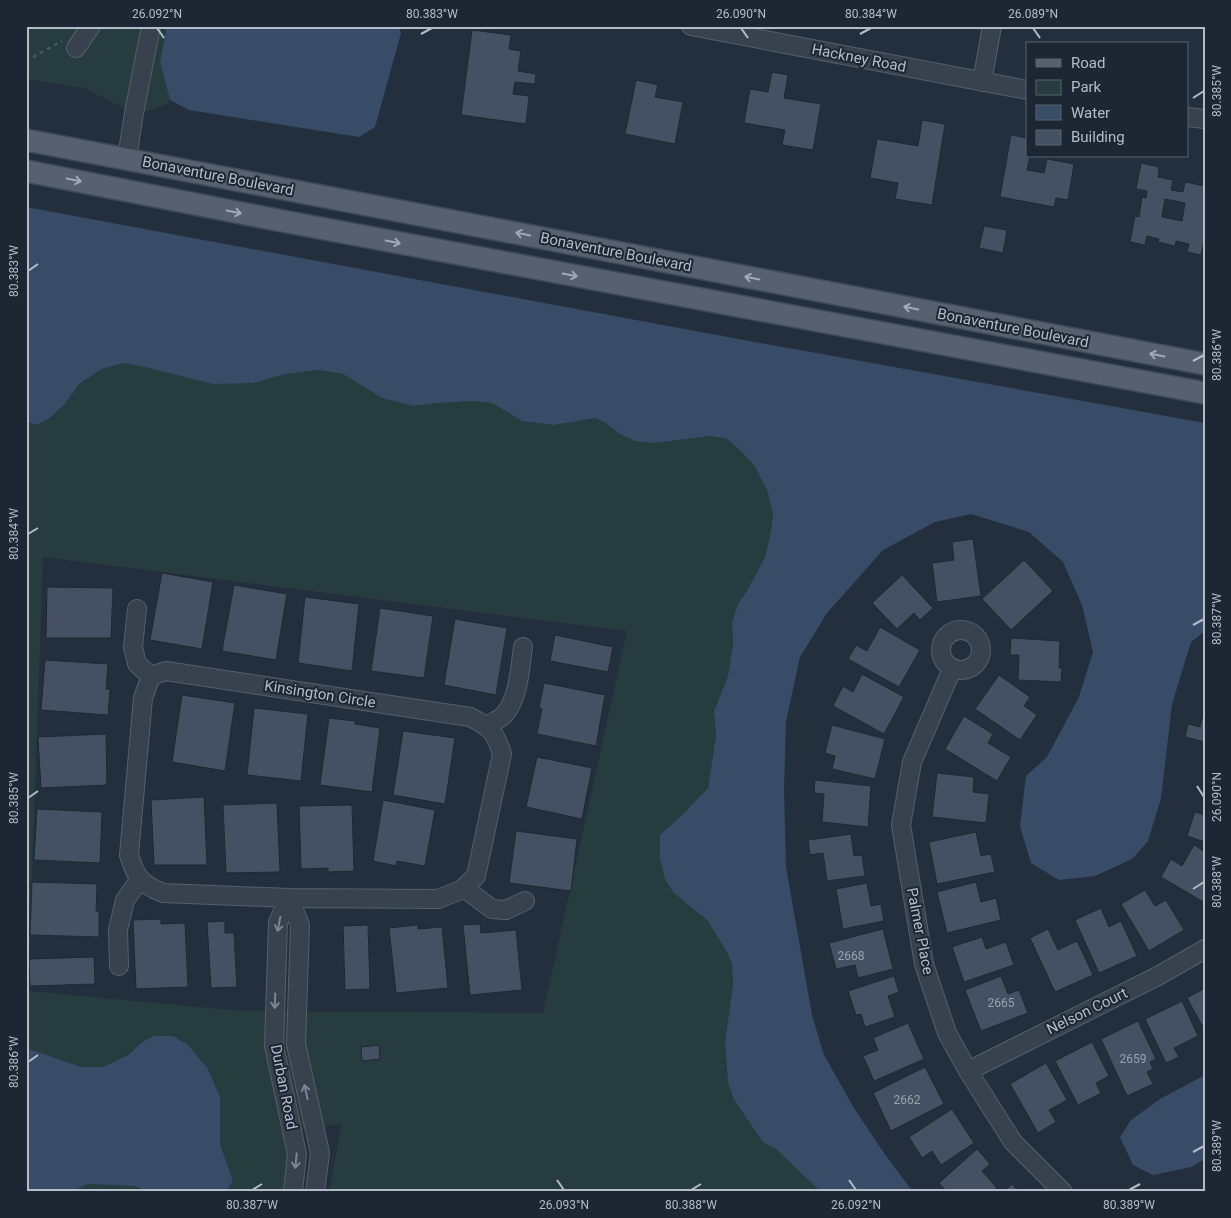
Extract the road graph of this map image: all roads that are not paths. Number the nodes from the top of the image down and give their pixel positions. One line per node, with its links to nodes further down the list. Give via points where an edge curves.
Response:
1 (91, 26): 5 (street)
2 (151, 26): 11 (street)
3 (691, 26): 6 (street, Hackney Road)
4 (992, 26): 6 (street)
5 (72, 42)
6 (982, 82): 7 (street, Hackney Road)
7 (1026, 90)
8 (1188, 117): 9 (street)
9 (1205, 119)
10 (26, 140): 11 (main road, Bonaventure Boulevard)
11 (127, 158): 13 (main road, Bonaventure Boulevard, one-way to 11)
12 (26, 171): 14 (main road, Bonaventure Boulevard, one-way to 14)
13 (1205, 364)
14 (1205, 393)
15 (137, 609): 18 (street, via 133,647 138,664)
16 (523, 647): 19 (street, via 512,702 504,715)
17 (952, 669): 28 (street, Palmer Place, via 912,762 902,825 924,964 947,1033)
18 (151, 676): 19 (street, Kinsington Circle, via 166,671 470,717); 20 (street, via 143,698 129,855)
19 (487, 726): 21 (street, via 498,740 502,754 476,876)
20 (140, 879): 22 (street, via 146,886 164,893); 27 (street, via 125,900 118,930)
21 (464, 888): 22 (street, via 438,899); 23 (street, via 492,909 506,910)
22 (290, 898): 25 (street, Durban Road, one-way to 25, via 278,922); 26 (street, Durban Road, via 300,925)
23 (525, 902)
24 (1205, 948): 28 (street, Nelson Court, via 1158,976)
25 (277, 952): 26 (street); 29 (street, Durban Road, one-way to 29, via 274,1046 297,1154)
26 (299, 953): 30 (street, Durban Road, one-way to 26, via 320,1153 296,1044)
27 (119, 966)
28 (968, 1071): 31 (street, Palmer Place, via 1012,1142)
29 (293, 1192)
30 (315, 1192)
31 (1063, 1192)

